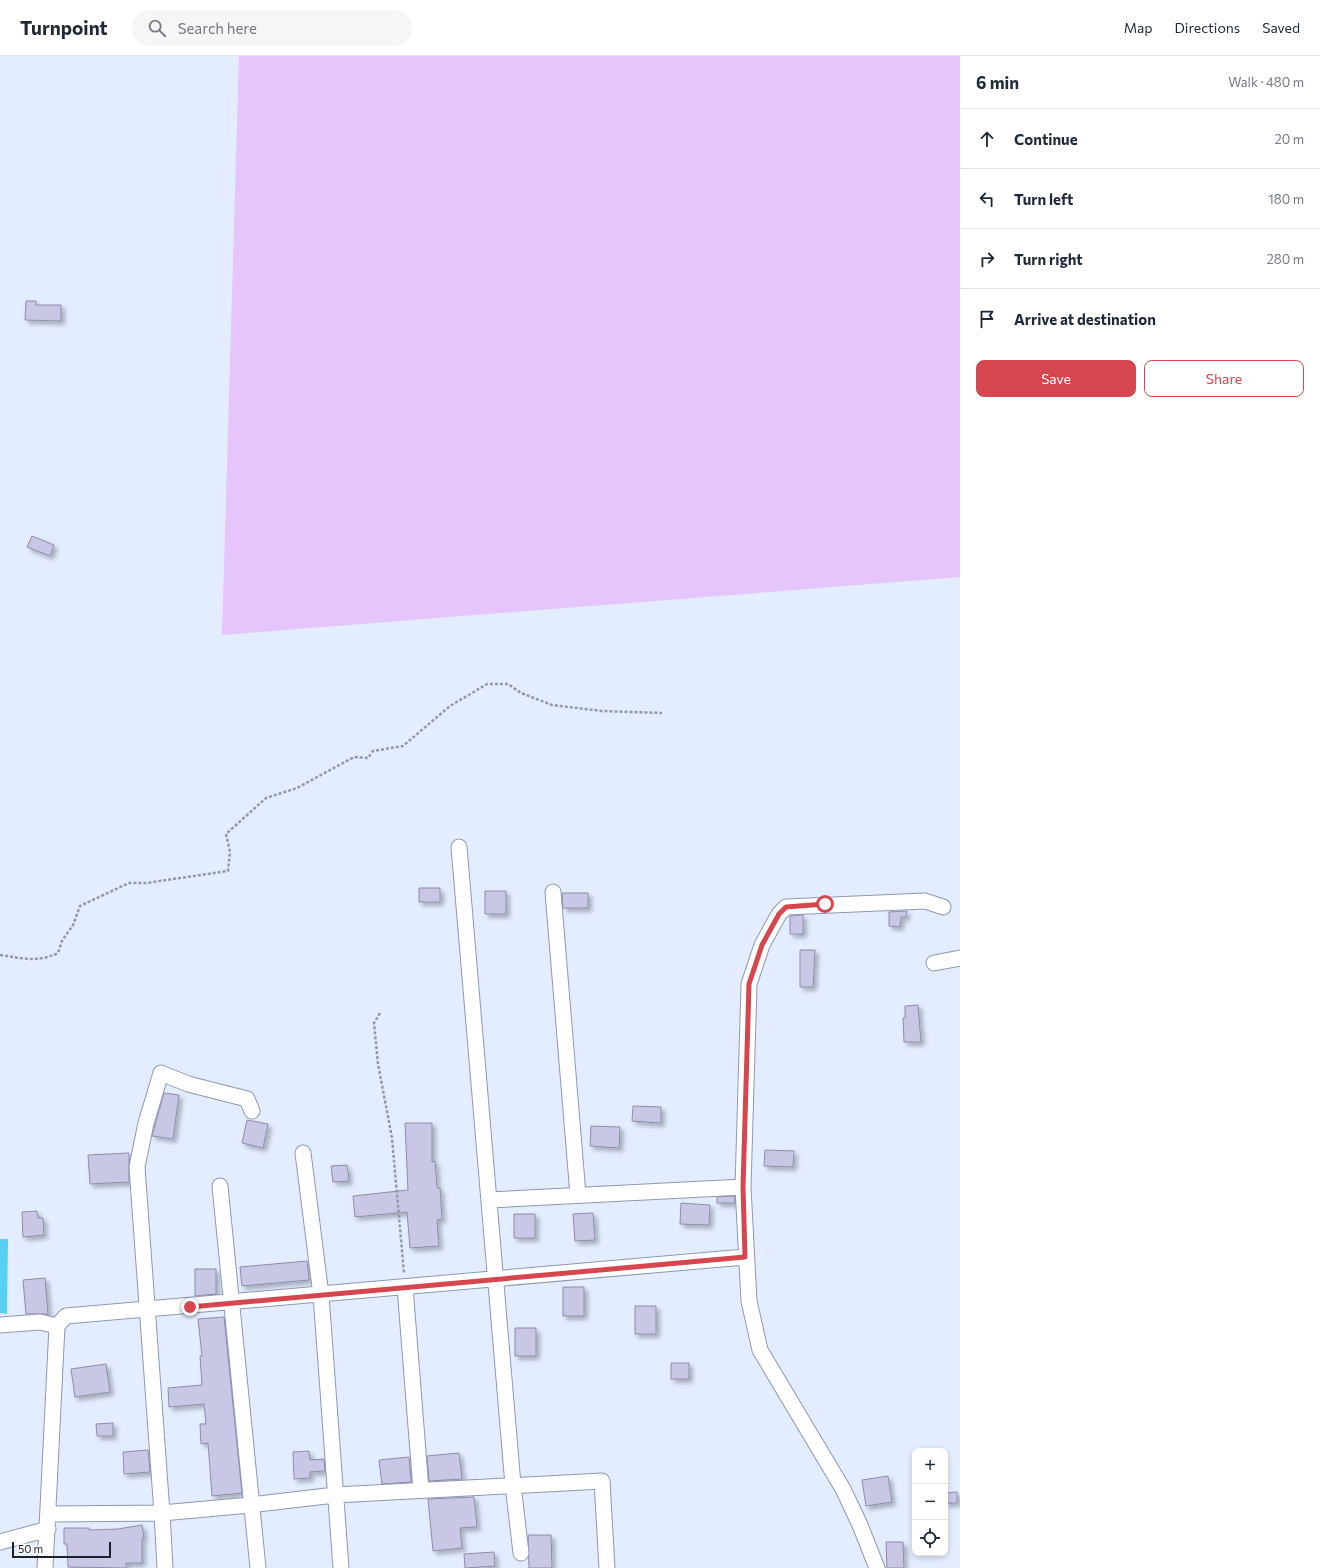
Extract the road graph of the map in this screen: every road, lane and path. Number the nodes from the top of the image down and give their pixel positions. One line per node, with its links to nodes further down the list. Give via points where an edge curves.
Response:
1 (662, 713): 5 (path, via 602,711 552,705 521,693 508,684 487,684 450,706 403,746 373,751 368,758 354,756 297,788 266,798 226,834 230,852 228,871 146,883 129,883 80,906 74,925 62,941 58,953 46,959)
2 (459, 847): 14 (street)
3 (553, 892): 13 (street)
4 (942, 907): 12 (street, via 924,901 794,905 786,907 779,914 762,945 749,984)
5 (0, 955)
6 (960, 958): 7 (street)
7 (934, 963)
8 (380, 1013): 17 (path, via 374,1023 378,1064 392,1138)
9 (252, 1111): 20 (street, via 247,1100 188,1084 161,1073 146,1123 137,1167)
10 (303, 1153): 18 (street)
11 (220, 1186): 19 (street)
12 (743, 1187): 13 (street); 15 (street)
13 (578, 1195): 14 (street)
14 (489, 1200): 16 (street)
15 (745, 1257): 16 (street); 36 (street, via 749,1301 760,1350 843,1489)
16 (496, 1279): 17 (street); 23 (street)
17 (405, 1287): 18 (street); 24 (street)
18 (321, 1295): 19 (street); 25 (street)
19 (232, 1303): 20 (street); 26 (street)
20 (147, 1310): 22 (street, via 66,1316); 27 (street)
21 (0, 1325): 22 (street, via 40,1322)
22 (57, 1326): 28 (street)
23 (513, 1485): 24 (street); 30 (street); 35 (street, via 602,1481)
24 (421, 1490): 25 (street)
25 (335, 1495): 26 (street); 34 (street)
26 (250, 1505): 27 (street); 33 (street)
27 (162, 1513): 28 (street); 32 (street)
28 (48, 1521): 29 (street); 31 (street)
29 (0, 1542)
30 (521, 1553)
31 (45, 1568)
32 (165, 1568)
33 (258, 1568)
34 (341, 1568)
35 (607, 1568)
36 (877, 1568)

